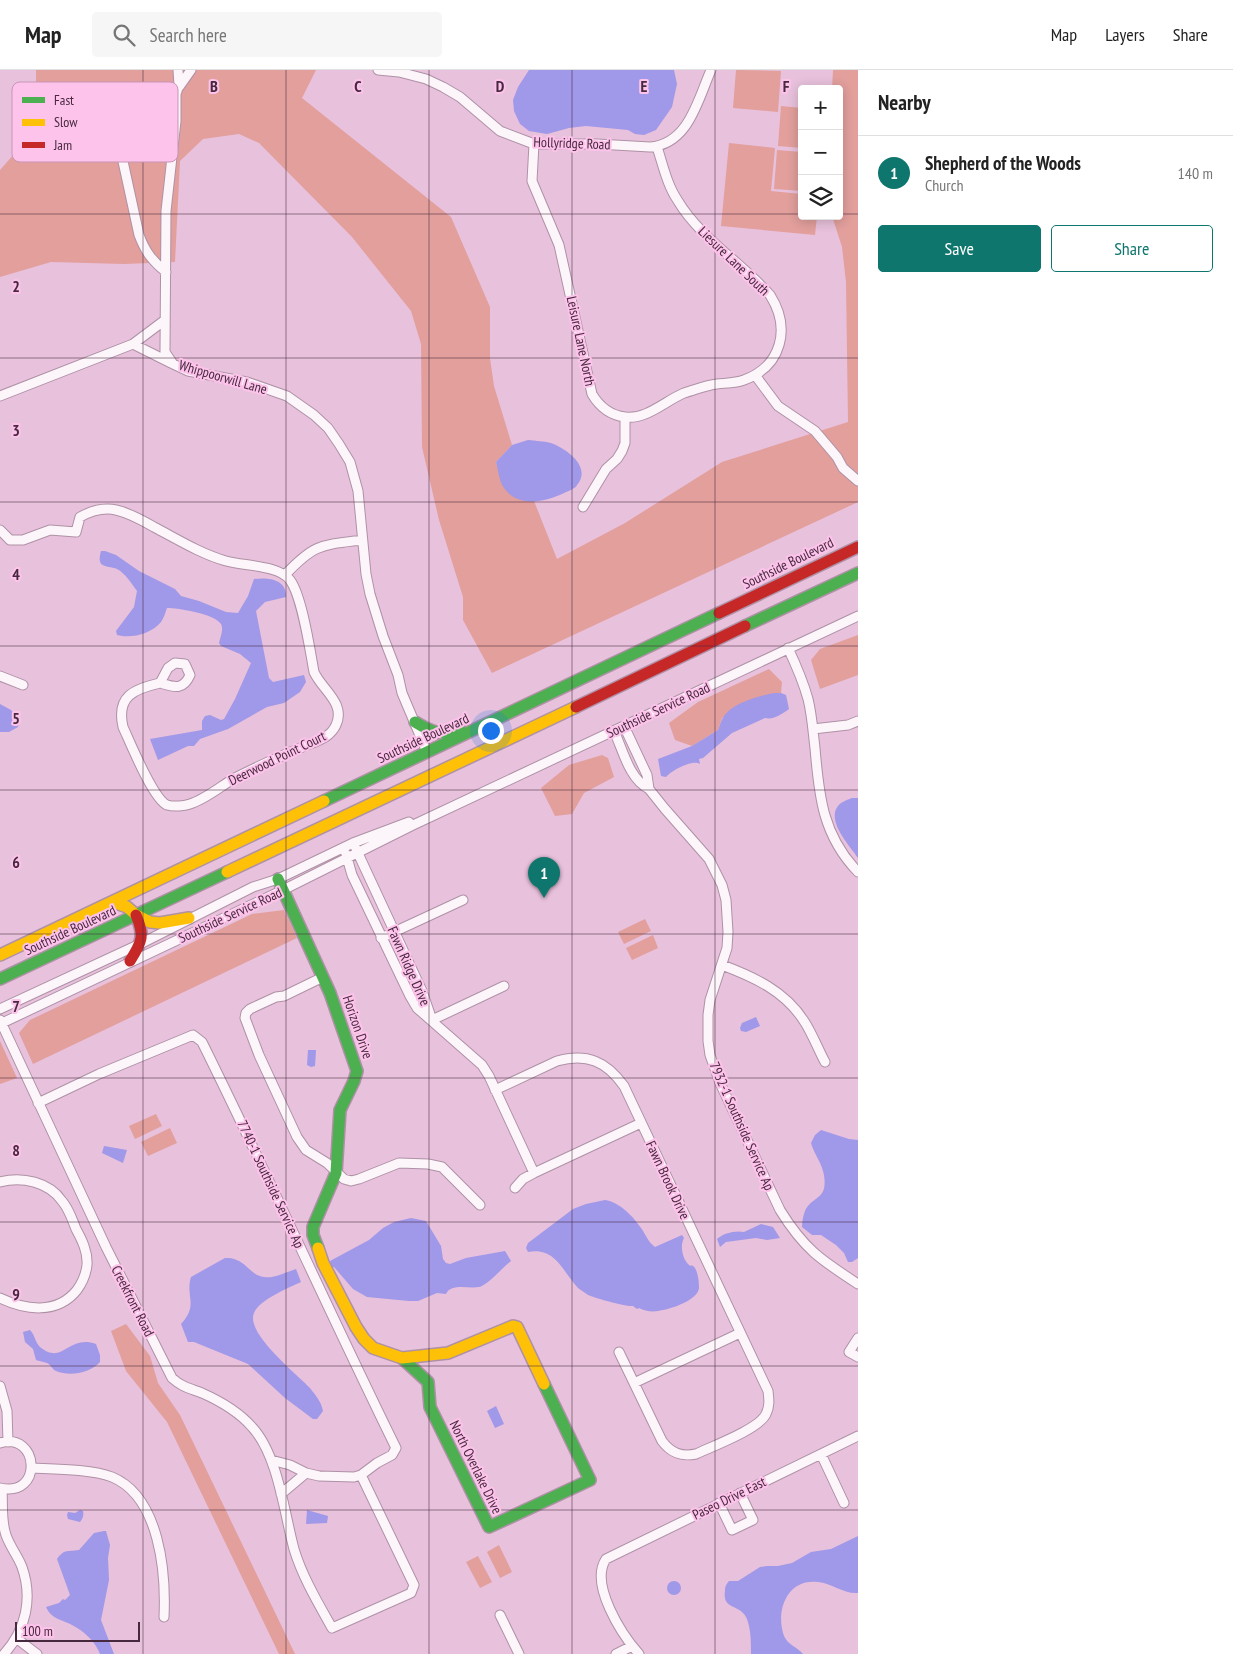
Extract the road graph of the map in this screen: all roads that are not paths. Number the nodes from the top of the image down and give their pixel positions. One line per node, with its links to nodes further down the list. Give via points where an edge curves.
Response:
1 (192, 70): 4 (street)
2 (378, 70): 5 (street, Hollyridge Road, via 407,74 443,87 500,131)
3 (711, 70): 6 (street, via 691,119 674,139)
4 (178, 89)
5 (534, 144): 6 (street, Hollyridge Road); 15 (street, Leisure Lane North, via 532,181 559,245 592,394 603,409)
6 (657, 147): 13 (street, Liesure Lane South, via 671,188 684,209 762,286 777,306 781,318 779,346 766,366)
7 (123, 162): 9 (street, via 144,250)
8 (172, 162): 9 (street, Whippoorwill Lane, via 166,211)
9 (166, 272): 10 (street, Whippoorwill Lane)
10 (165, 320): 11 (street); 12 (street, Whippoorwill Lane, via 165,352)
11 (133, 344): 12 (street); 14 (street)
12 (173, 364): 19 (street, Whippoorwill Lane, via 188,371 247,382 287,396 328,428 350,462 358,491)
13 (755, 375): 15 (street, via 697,389 639,416); 16 (street, via 778,406 815,431 843,468)
14 (0, 396)
15 (625, 417): 17 (street, via 622,451 606,469)
16 (858, 481)
17 (583, 507)
18 (0, 530): 22 (street, via 10,540 23,540 50,530 76,532 80,517 104,508 135,517 224,561)
19 (362, 540): 22 (street, via 325,545 311,551); 29 (street, Whippoorwill Lane, via 370,594)
20 (858, 546): 30 (main road, Southside Boulevard)
21 (858, 573): 36 (main road, Southside Boulevard)
22 (285, 575): 26 (street, Deerwood Point Court, via 298,597 314,672 331,695 337,710 336,725 329,735 233,779 191,804 167,805 156,795 121,718 124,703 132,692)
23 (858, 616): 24 (street, Southside Service Road)
24 (788, 648): 31 (street, Southside Service Road); 32 (street, via 808,700)
25 (0, 676): 27 (street)
26 (160, 683)
27 (23, 685)
28 (858, 721): 32 (street)
29 (414, 722): 30 (main road, via 443,735 466,727); 34 (street, Whippoorwill Lane)
30 (483, 726): 34 (main road, Southside Boulevard)
31 (624, 726): 33 (street, Southside Service Road); 35 (street, 7932-1 Southside Service Ap, via 647,775)
32 (813, 729): 42 (street, via 824,817 839,849)
33 (614, 731): 35 (street, via 632,771 640,784); 37 (street, Southside Service Road)
34 (427, 752): 36 (main road, via 421,774); 46 (main road, Southside Boulevard)
35 (649, 789): 54 (street, 7932-1 Southside Service Ap, via 709,859 722,885 728,932)
36 (396, 791): 47 (main road, Southside Boulevard)
37 (459, 804): 38 (street, Southside Service Road); 40 (street, Southside Service Road)
38 (353, 843): 39 (street, Southside Service Road); 40 (street, Fawn Ridge Drive)
39 (343, 847): 41 (street, Fawn Ridge Drive); 43 (street, Southside Service Road)
40 (358, 853): 41 (street, Southside Service Road); 49 (street, Fawn Ridge Drive)
41 (348, 858): 44 (street, Southside Service Road); 50 (street, Fawn Ridge Drive, via 352,875)
42 (858, 872)
43 (278, 879): 44 (main road, Horizon Drive); 48 (street, Southside Service Road, via 253,887)
44 (283, 890): 53 (street, Southside Service Road); 55 (main road, Horizon Drive)
45 (463, 900): 49 (street)
46 (113, 902): 47 (main road, via 127,907); 52 (main road, Southside Boulevard)
47 (136, 915): 48 (main road, via 160,923); 51 (main road, via 142,928); 56 (main road, Southside Boulevard)
48 (189, 918): 51 (street, Southside Service Road)
49 (395, 932): 50 (street); 59 (street, Fawn Ridge Drive)
50 (382, 938): 59 (street, Fawn Ridge Drive, via 410,996)
51 (142, 943): 53 (main road); 58 (street, Southside Service Road)
52 (0, 955)
53 (130, 961): 60 (street, Southside Service Road)
54 (722, 965): 61 (street, via 783,996 805,1021); 70 (street, 7932-1 Southside Service Ap, via 710,1000 707,1027 710,1055 720,1083 790,1226 816,1256)
55 (323, 977): 65 (main road, Horizon Drive, via 357,1071 340,1110); 65 (street, via 250,1009 245,1018 297,1136 306,1150)
56 (0, 979)
57 (504, 986): 59 (street)
58 (0, 1010)
59 (432, 1020): 62 (street, via 482,1065)
60 (0, 1022): 63 (street)
61 (825, 1062)
62 (495, 1090): 64 (street, Fawn Brook Drive, via 557,1061 577,1057 588,1059 599,1062 617,1077); 66 (street)
63 (38, 1103): 82 (street, Creekfront Road, via 172,1378 184,1387 224,1404 243,1418 265,1444); 85 (street, 7740-1 Southside Service Ap, via 193,1035 202,1042 396,1448 392,1455)
64 (641, 1123): 66 (street); 72 (street, Fawn Brook Drive)
65 (336, 1173): 69 (street, via 351,1181 399,1163 442,1167); 76 (main road, Horizon Drive, via 312,1226 313,1235 323,1263 364,1339 373,1348)
66 (534, 1173): 68 (street)
67 (0, 1182): 71 (street, via 24,1180 57,1195 69,1212 87,1256 84,1279 76,1292 56,1306 19,1306)
68 (515, 1188)
69 (480, 1205)
70 (858, 1284)
71 (0, 1298)
72 (740, 1333): 77 (street); 77 (street, Fawn Brook Drive, via 768,1391 769,1408 763,1419 751,1428 696,1454 677,1454 666,1447)
73 (858, 1338): 75 (street, via 849,1352)
74 (619, 1352): 77 (street)
75 (858, 1357)
76 (402, 1358): 76 (main road, North Overlake Drive, via 428,1382 430,1406 489,1527 590,1480 517,1327 448,1353)
77 (634, 1383)
78 (0, 1386): 80 (street, via 6,1411)
79 (858, 1436): 81 (street, Paseo Drive East)
80 (4, 1443): 83 (street, via 20,1445 26,1450)
81 (821, 1454): 87 (street, Paseo Drive East); 90 (street)
82 (271, 1460): 84 (street); 88 (street, Creekfront Road)
83 (32, 1468): 86 (street, via 22,1486); 92 (street, via 99,1473 122,1482 139,1499 156,1536 162,1559)
84 (306, 1473): 85 (street, via 327,1477); 88 (street)
85 (361, 1475): 88 (street, Creekfront Road, via 414,1585 411,1593 332,1628 295,1550)
86 (1, 1489): 93 (street, via 4,1529 22,1568 27,1597 26,1614)
87 (740, 1493): 89 (street, Paseo Drive East); 89 (street, via 753,1520 746,1524 732,1530)
88 (281, 1494)
89 (719, 1503): 94 (street, Paseo Drive East, via 611,1556 603,1564 601,1572 610,1609)
90 (844, 1503)
91 (500, 1615): 97 (street)
92 (164, 1617)
93 (16, 1638): 95 (street); 96 (street)
94 (632, 1646): 98 (street); 99 (street)
95 (4, 1654)
96 (37, 1654)
97 (519, 1654)
98 (616, 1654)
99 (639, 1654)

